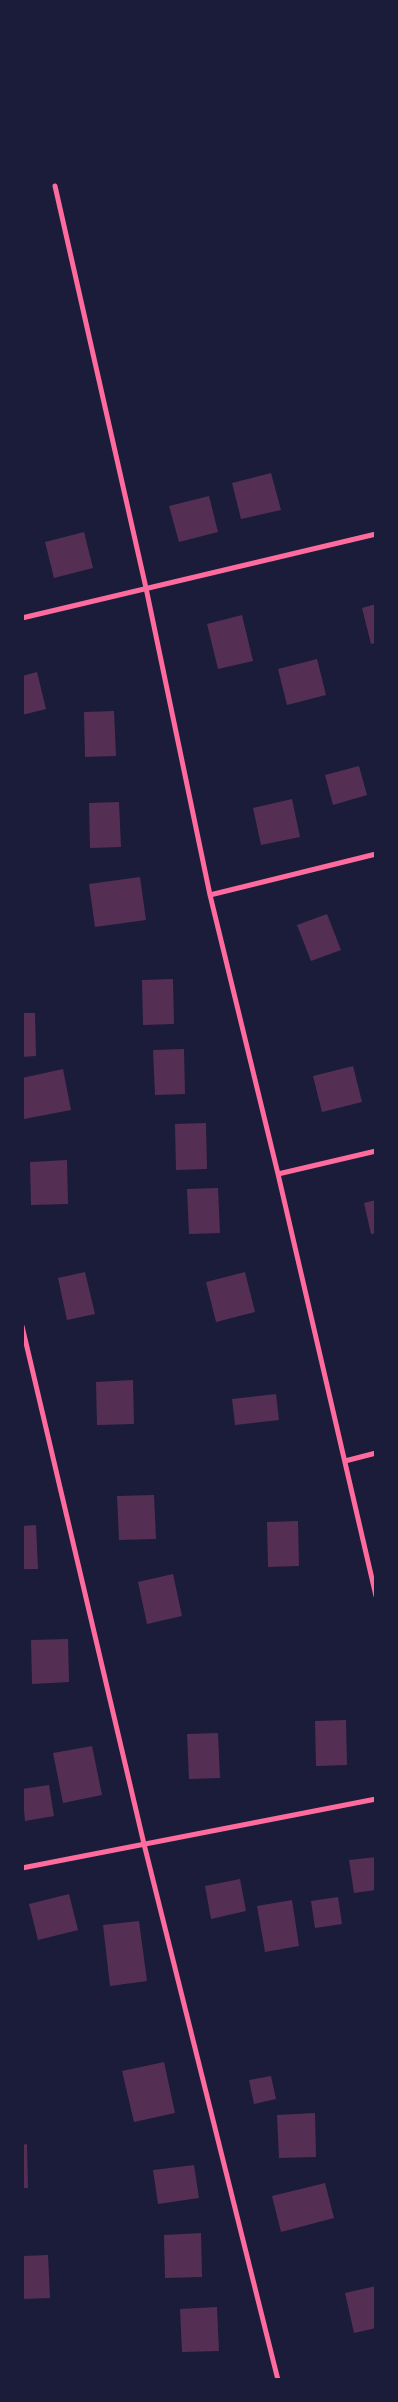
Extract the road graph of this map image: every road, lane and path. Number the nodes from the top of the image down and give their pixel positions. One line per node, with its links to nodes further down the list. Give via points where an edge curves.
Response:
1 (55, 186): 3 (street)
2 (376, 534): 3 (street)
3 (146, 588): 4 (street); 6 (street)
4 (22, 618)
5 (376, 854): 6 (street)
6 (210, 895): 8 (street)
7 (376, 1151): 8 (street)
8 (278, 1174): 11 (street)
9 (22, 1326): 14 (street)
10 (376, 1453): 11 (street)
11 (345, 1460): 12 (street)
12 (376, 1596)
13 (376, 1799): 14 (street)
14 (144, 1844): 15 (street); 16 (street)
15 (22, 1868)
16 (278, 2380)

